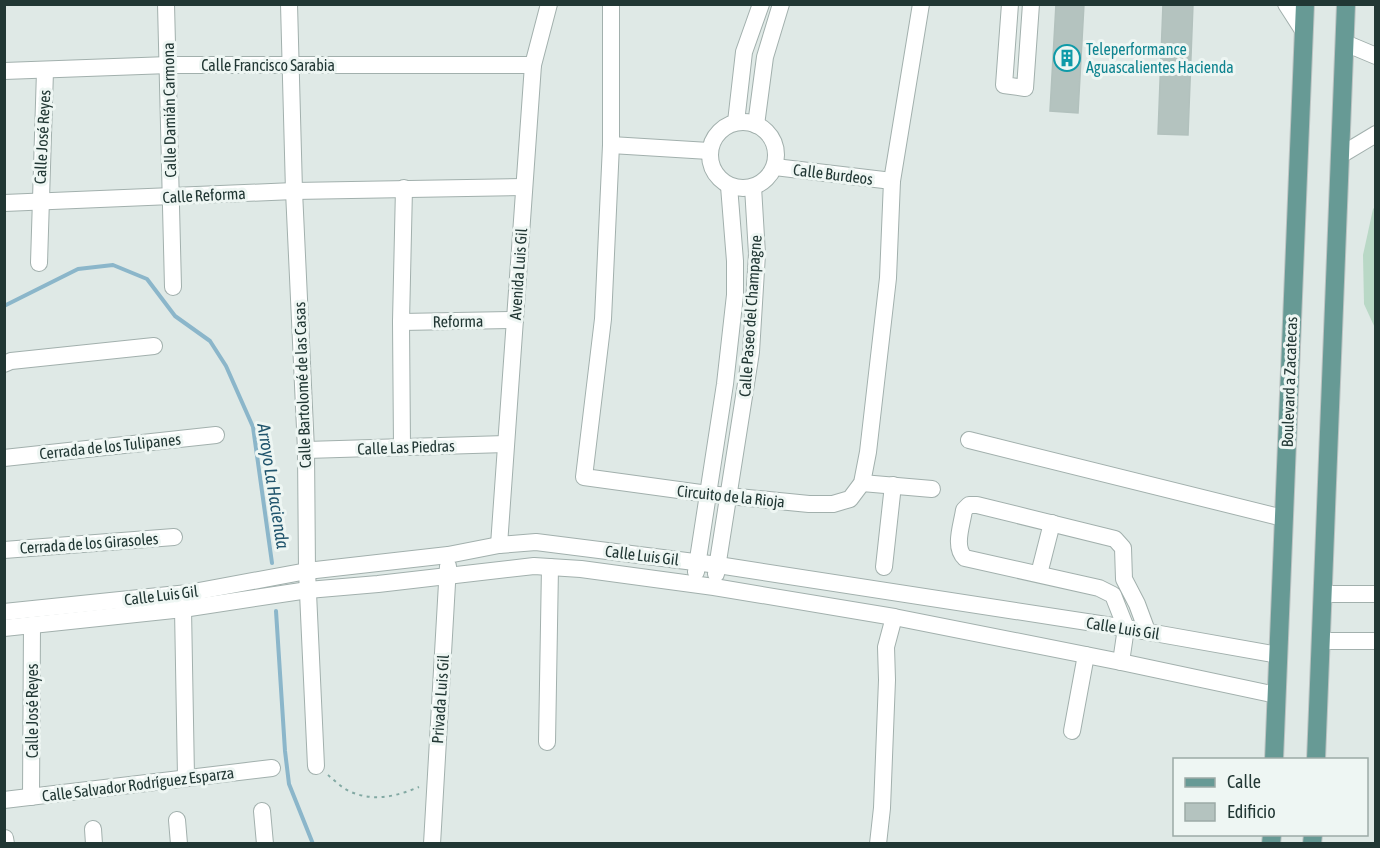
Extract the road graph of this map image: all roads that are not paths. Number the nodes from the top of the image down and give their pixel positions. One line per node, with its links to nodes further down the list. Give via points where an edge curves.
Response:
1 (166, 4): 18 (street, Calle Damián Carmona)
2 (289, 4): 16 (street, Calle Bartolomé de las Casas)
3 (549, 4): 17 (street, Avenida Luis Gil)
4 (611, 4): 24 (street, Circuito de la Rioja)
5 (761, 4): 21 (street, via 744,52)
6 (781, 4): 22 (street, via 765,57)
7 (921, 4): 28 (street)
8 (1010, 4): 9 (street, via 1004,85 1025,88)
9 (1031, 4)
10 (1286, 4): 13 (street)
11 (1305, 4): 13 (main road, Boulevard a Zacatecas)
12 (1346, 4): 14 (main road)
13 (1304, 32): 54 (main road, Boulevard a Zacatecas)
14 (1345, 43): 15 (street); 26 (main road)
15 (1376, 56)
16 (291, 64): 17 (street, Calle Francisco Sarabia); 18 (street, Calle Francisco Sarabia); 33 (street, Calle Bartolomé de las Casas)
17 (532, 64): 30 (street, Avenida Luis Gil)
18 (169, 65): 20 (street, Calle Francisco Sarabia); 34 (street, Calle Damián Carmona)
19 (4, 71): 20 (street, Calle Francisco Sarabia)
20 (45, 71): 36 (street, Calle José Reyes)
21 (736, 122): 22 (street); 25 (street, via 718,132)
22 (756, 124): 27 (street, via 776,147)
23 (1376, 134): 26 (street)
24 (611, 145): 25 (street); 52 (street, Circuito de la Rioja, via 603,319 584,477)
25 (709, 151): 29 (street, via 713,172)
26 (1341, 155): 70 (main road)
27 (775, 166): 28 (street, Calle Burdeos); 31 (street, via 770,176)
28 (892, 181): 49 (street, via 888,278)
29 (729, 186): 31 (street); 52 (street, Calle Paseo del Champagne, via 735,295)
30 (524, 187): 32 (street, Calle Reforma); 39 (street, Avenida Luis Gil)
31 (753, 187): 53 (street, Calle Paseo del Champagne, via 757,254 751,352)
32 (404, 188): 33 (street, Calle Reforma); 40 (street)
33 (294, 191): 34 (street, Calle Reforma); 47 (street, Calle Bartolomé de las Casas)
34 (171, 197): 36 (street, Calle Reforma); 38 (street, Calle Damián Carmona)
35 (4, 203): 36 (street, Calle Reforma)
36 (39, 203): 37 (street, Calle José Reyes)
37 (39, 263)
38 (173, 288)
39 (515, 320): 40 (street, Reforma); 45 (street, Avenida Luis Gil)
40 (401, 322): 46 (street)
41 (154, 346): 42 (street)
42 (4, 364)
43 (216, 435): 48 (street, Cerrada de los Tulipanes)
44 (969, 440): 54 (street)
45 (506, 444): 46 (street, Calle Las Piedras); 57 (street, Avenida Luis Gil)
46 (402, 447): 47 (street, Calle Las Piedras)
47 (306, 450): 64 (street, Calle Bartolomé de las Casas)
48 (4, 458)
49 (861, 483): 50 (street); 53 (street, Circuito de la Rioja, via 850,499 833,504)
50 (893, 485): 51 (street); 63 (street)
51 (932, 489)
52 (708, 494): 53 (street, Circuito de la Rioja); 60 (street, Calle Paseo del Champagne)
53 (728, 496): 61 (street, Calle Paseo del Champagne)
54 (1283, 518): 82 (main road, Boulevard a Zacatecas)
55 (1052, 523): 65 (street); 65 (street, via 977,505 964,510 958,547 965,558); 78 (street, via 1115,538 1123,548 1124,579)
56 (174, 537): 58 (street, Cerrada de los Girasoles)
57 (499, 545): 59 (street, Calle Luis Gil); 60 (street, Calle Luis Gil, via 536,542)
58 (4, 550)
59 (448, 555): 64 (street, Calle Luis Gil); 66 (street, Privada Luis Gil)
60 (698, 562): 61 (street, Calle Luis Gil); 67 (street, Calle Paseo del Champagne)
61 (718, 565): 68 (street, Calle Paseo del Champagne); 77 (street, Calle Luis Gil)
62 (550, 567): 66 (street, Calle Luis Gil); 67 (street, Calle Luis Gil); 86 (street)
63 (884, 567)
64 (307, 571): 69 (street, Calle Bartolomé de las Casas); 73 (street, Calle Luis Gil, via 188,593)
65 (1039, 574): 77 (street, via 1113,595)
66 (448, 577): 69 (street, Calle Luis Gil); 100 (street, Privada Luis Gil)
67 (694, 584): 68 (street, Calle Luis Gil)
68 (714, 587): 74 (street, Calle Luis Gil)
69 (308, 590): 72 (street, Calle Luis Gil); 89 (street, Calle Bartolomé de las Casas)
70 (1323, 594): 71 (street); 79 (main road)
71 (1376, 594)
72 (183, 609): 75 (street, Calle Luis Gil); 91 (street)
73 (4, 612)
74 (894, 618): 81 (street, Calle Luis Gil); 101 (street, via 886,647)
75 (32, 625): 76 (street, Calle Luis Gil); 92 (street, Calle José Reyes)
76 (4, 628)
77 (1126, 628): 78 (street, Calle Luis Gil); 83 (street)
78 (1147, 631): 82 (street, Calle Luis Gil)
79 (1321, 640): 80 (street); 88 (main road)
80 (1376, 641)
81 (1086, 655): 83 (street, Calle Luis Gil); 85 (street)
82 (1278, 655): 84 (main road, Boulevard a Zacatecas)
83 (1121, 662): 84 (street, Calle Luis Gil)
84 (1276, 695): 87 (main road, Boulevard a Zacatecas)
85 (1072, 731)
86 (547, 742)
87 (1274, 758)
88 (1316, 758)
89 (316, 766)
90 (272, 768): 91 (street, Calle Salvador Rodríguez Esparza)
91 (186, 777): 92 (street, Calle Salvador Rodríguez Esparza)
92 (31, 797): 93 (street, Calle Salvador Rodríguez Esparza)
93 (4, 800)
94 (262, 812): 99 (street)
95 (177, 820): 98 (street)
96 (5, 838): 97 (street)
97 (6, 843)
98 (178, 843)
99 (265, 843)
100 (432, 843)
101 (878, 843)

